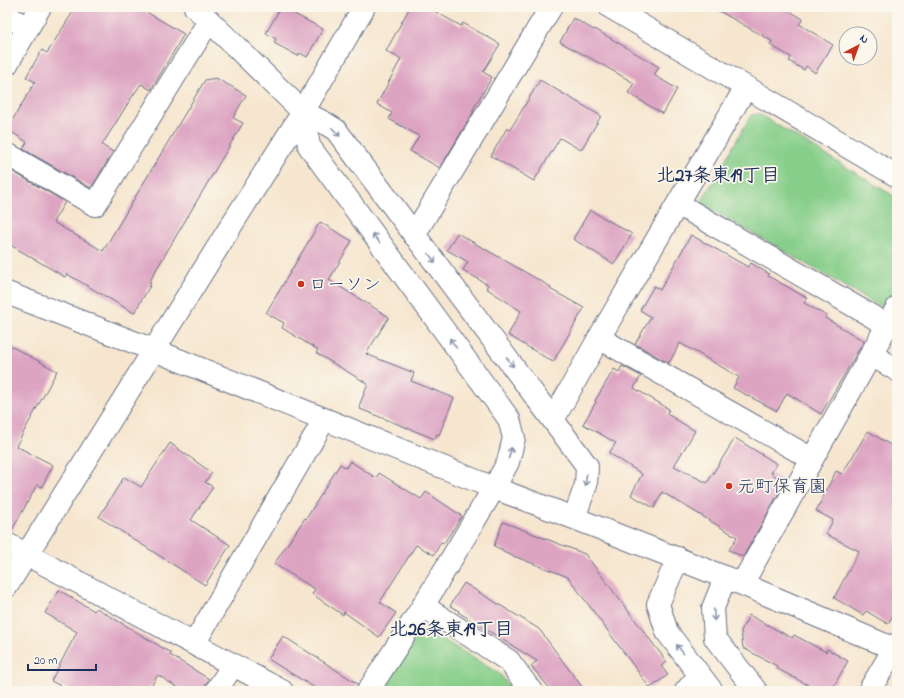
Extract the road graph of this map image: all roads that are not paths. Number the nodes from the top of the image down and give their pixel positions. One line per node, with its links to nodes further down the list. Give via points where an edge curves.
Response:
1 (40, 7): 7 (street)
2 (364, 7): 10 (street)
3 (551, 7): 14 (street)
4 (610, 7): 9 (street)
5 (199, 11): 10 (street); 11 (street, via 95,205)
6 (7, 16): 7 (street)
7 (28, 28): 8 (street)
8 (7, 64)
9 (746, 87): 12 (street); 13 (street)
10 (303, 112): 14 (street, one-way to 14, via 336,130); 18 (street); 24 (street, one-way to 10, via 508,462 514,438 509,419 308,146)
11 (7, 154)
12 (897, 176)
13 (678, 204): 16 (street); 17 (street)
14 (414, 234): 22 (street, one-way to 22)
15 (7, 293): 18 (street)
16 (892, 317): 19 (street)
17 (599, 338): 22 (street); 23 (street)
18 (154, 350): 21 (street); 27 (street)
19 (872, 355): 20 (street); 23 (street)
20 (897, 370)
21 (324, 420): 24 (street); 32 (street)
22 (553, 420): 25 (street, one-way to 25, via 587,466 586,485)
23 (812, 460): 29 (street)
24 (494, 488): 25 (street); 31 (street)
25 (574, 518): 28 (street)
26 (7, 544): 27 (street)
27 (27, 555): 30 (street); 32 (street)
28 (678, 558): 29 (street); 35 (street, one-way to 28, via 667,632 658,604)
29 (734, 581): 33 (street); 40 (street, one-way to 40, via 713,608 715,638)
30 (7, 586)
31 (423, 606): 38 (street); 39 (street, via 509,662)
32 (194, 644): 34 (street)
33 (896, 648): 41 (street)
34 (233, 665): 36 (street); 37 (street)
35 (700, 686)
36 (216, 691)
37 (282, 691)
38 (368, 691)
39 (531, 691)
40 (756, 691)
41 (869, 691)

